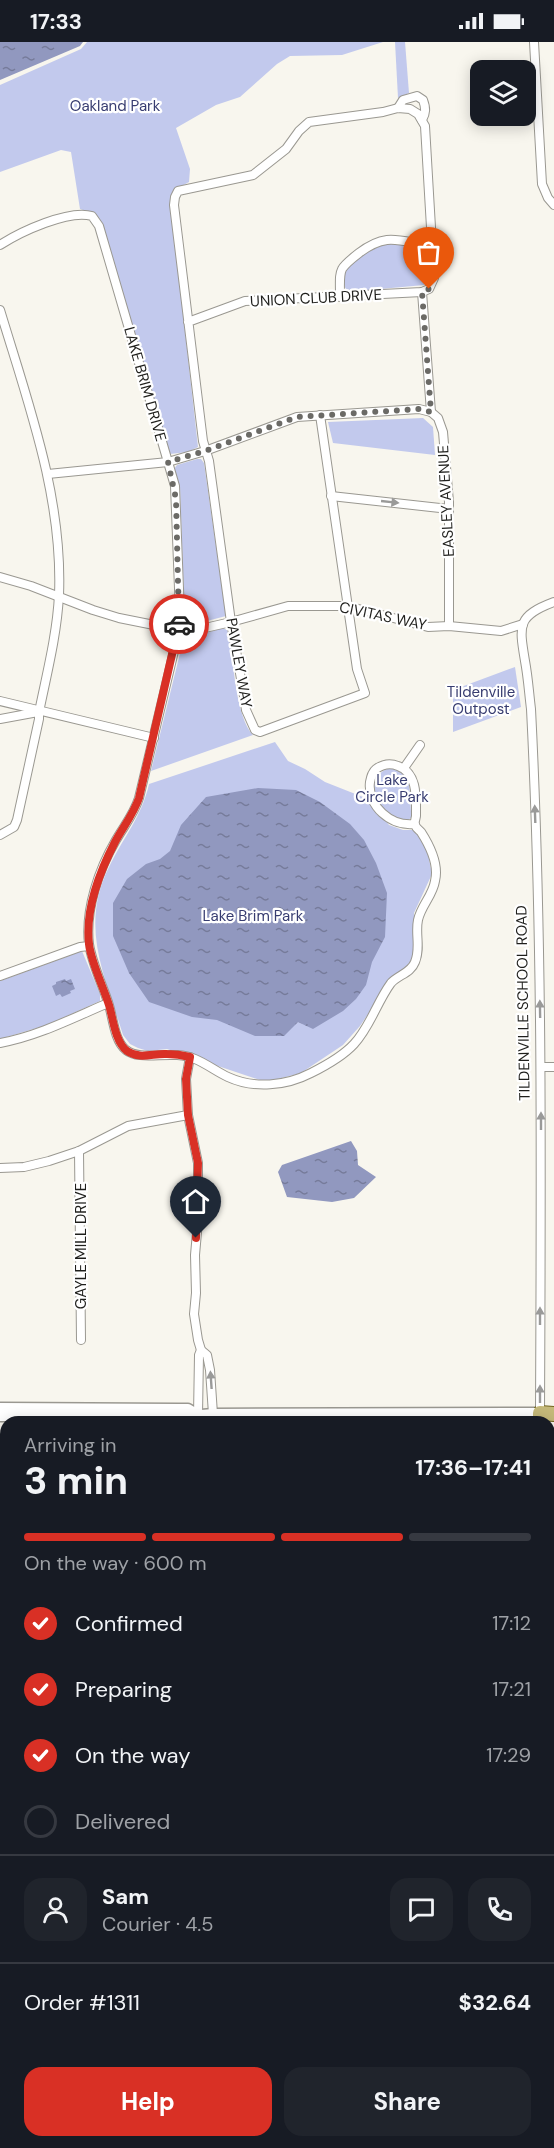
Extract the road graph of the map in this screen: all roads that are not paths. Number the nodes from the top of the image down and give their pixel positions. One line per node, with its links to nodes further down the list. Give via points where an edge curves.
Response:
1 (534, 42): 4 (street, via 542,184)
2 (398, 108): 3 (street, via 410,109); 3 (street, via 403,100 417,96 426,107); 10 (street, PAWLEY WAY, via 309,122 286,149 254,175 178,191 175,197)
3 (422, 120): 6 (street)
4 (554, 205)
5 (0, 244): 14 (street, LAKE BRIM DRIVE, via 75,215 92,216 99,226)
6 (432, 246): 7 (street, via 434,278 429,289); 8 (street, via 400,239 373,242 342,266)
7 (422, 292): 8 (street, UNION CLUB DRIVE); 11 (street)
8 (340, 297): 10 (street, UNION CLUB DRIVE, via 245,301)
9 (0, 310): 15 (street)
10 (188, 322): 13 (street, PAWLEY WAY)
11 (431, 412): 12 (street, via 419,409); 17 (street, EASLEY AVENUE, via 443,432)
12 (320, 415): 13 (street, via 297,417); 16 (street, PAWLEY WAY)
13 (205, 451): 14 (street); 22 (street, PAWLEY WAY)
14 (168, 462): 15 (street); 25 (street, LAKE BRIM DRIVE, via 176,499)
15 (48, 474): 19 (street, via 57,539)
16 (332, 496): 17 (street, one-way to 17); 21 (street, PAWLEY WAY)
17 (449, 509): 24 (street, EASLEY AVENUE)
18 (0, 577): 19 (street, CIVITAS WAY)
19 (59, 597): 25 (street, CIVITAS WAY, via 119,618); 27 (street)
20 (554, 602): 23 (street, via 537,608)
21 (347, 606): 22 (street, CIVITAS WAY, via 288,606); 22 (street, PAWLEY WAY, via 365,693 260,732 255,730 246,710); 24 (street, CIVITAS WAY, via 428,627)
22 (231, 622): 25 (street, CIVITAS WAY)
23 (523, 624): 24 (street, CIVITAS WAY, via 501,631); 39 (street, TILDENVILLE SCHOOL ROAD, one-way to 23, via 531,709 520,637)
24 (449, 626)
25 (179, 630): 29 (street, LAKE BRIM DRIVE)
26 (0, 701): 27 (street)
27 (39, 712): 28 (street); 29 (street); 33 (street, via 17,820 14,827)
28 (0, 719)
29 (154, 738): 34 (street, LAKE BRIM DRIVE, via 136,807 98,880)
30 (420, 745): 31 (street)
31 (404, 768): 32 (street, via 415,788); 32 (street, via 382,765 373,773 369,789 382,814 407,825)
32 (415, 824): 38 (street, LAKE BRIM DRIVE, via 431,851 436,880 418,916 415,963 405,975 392,981 354,1044 309,1074 265,1085 229,1077)
33 (0, 834)
34 (89, 946): 35 (street); 36 (street, LAKE BRIM DRIVE)
35 (0, 976)
36 (108, 1003): 37 (street, via 55,1027); 38 (street, LAKE BRIM DRIVE, via 118,1040 125,1050 136,1056 165,1053)
37 (0, 1043)
38 (190, 1057): 41 (street, via 186,1079)
39 (541, 1067): 40 (street); 50 (street, TILDENVILLE SCHOOL ROAD, one-way to 39)
40 (554, 1068)
41 (188, 1115): 42 (street, via 128,1126); 45 (street, via 198,1163 194,1314)
42 (79, 1151): 43 (street, via 24,1167); 44 (street, GAYLE MILL DRIVE)
43 (0, 1168)
44 (81, 1340)
45 (201, 1350): 47 (street, one-way to 45, via 210,1370 207,1355); 48 (street)
46 (0, 1408): 48 (street, via 178,1408)
47 (213, 1414): 48 (street); 50 (street)
48 (198, 1415): 49 (street)
49 (188, 1416)
50 (545, 1416)

